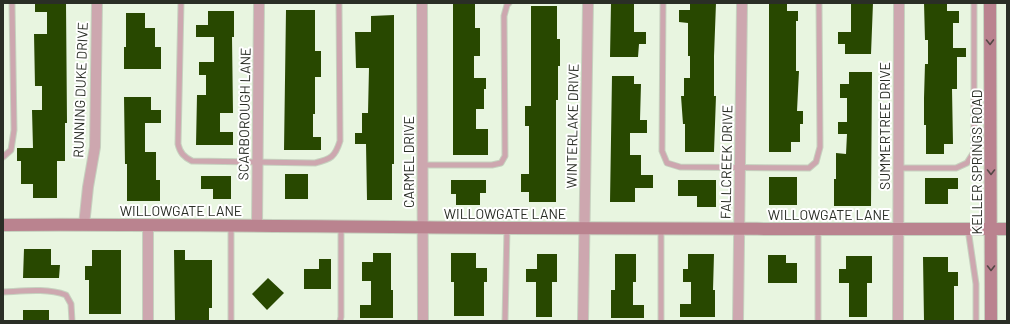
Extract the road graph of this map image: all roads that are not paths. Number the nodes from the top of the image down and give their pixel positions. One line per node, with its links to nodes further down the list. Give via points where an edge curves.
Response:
1 (12, 3): 15 (lane, via 14,130 11,150)
2 (97, 3): 22 (street, RUNNING DUKE DRIVE, via 95,147)
3 (181, 3): 16 (lane, via 178,144 180,152 192,161)
4 (259, 3): 16 (street, SCARBOROUGH LANE)
5 (339, 3): 16 (lane, via 340,141 336,154 316,163)
6 (422, 3): 17 (street, CARMEL DRIVE)
7 (509, 3): 17 (lane, via 504,16 505,156 501,163 492,165)
8 (588, 3): 28 (street, WINTERLAKE DRIVE)
9 (663, 3): 18 (lane, via 662,151 667,163 680,167)
10 (742, 3): 18 (street, FALLCREEK DRIVE)
11 (819, 3): 18 (lane, via 820,147 816,162 809,168)
12 (899, 3): 19 (street, SUMMERTREE DRIVE)
13 (974, 3): 19 (lane, via 974,152 967,163 956,168)
14 (990, 3): 33 (street, KELLER SPRINGS ROAD, one-way to 33)
15 (3, 158)
16 (258, 161): 24 (street, SCARBOROUGH LANE)
17 (422, 165): 26 (street, CARMEL DRIVE)
18 (740, 167): 30 (street, FALLCREEK DRIVE)
19 (898, 168): 35 (street, SUMMERTREE DRIVE)
20 (148, 224): 22 (street, WILLOWGATE LANE); 23 (street, WILLOWGATE LANE); 38 (street)
21 (3, 225): 22 (street, WILLOWGATE LANE)
22 (84, 225)
23 (231, 225): 24 (street, WILLOWGATE LANE); 39 (lane)
24 (257, 225): 25 (street, WILLOWGATE LANE)
25 (341, 226): 26 (street, WILLOWGATE LANE); 40 (lane)
26 (422, 227): 27 (street, WILLOWGATE LANE); 41 (street, CARMEL DRIVE)
27 (508, 228): 28 (street, WILLOWGATE LANE); 42 (lane)
28 (584, 228): 29 (street, WILLOWGATE LANE); 43 (street, WINTERLAKE DRIVE)
29 (661, 228): 30 (street, WILLOWGATE LANE); 44 (lane)
30 (740, 229): 31 (street, WILLOWGATE LANE); 45 (street, FALLCREEK DRIVE)
31 (818, 229): 35 (street, WILLOWGATE LANE); 46 (lane)
32 (968, 229): 33 (street, WILLOWGATE LANE); 35 (street, WILLOWGATE LANE); 48 (lane, via 976,284)
33 (991, 229): 34 (street, WILLOWGATE LANE); 49 (street, KELLER SPRINGS ROAD, one-way to 49)
34 (1007, 229)
35 (898, 230): 47 (street, SUMMERTREE DRIVE)
36 (3, 292): 37 (lane, via 40,290 66,295 71,304)
37 (72, 321)
38 (148, 321)
39 (231, 321)
40 (340, 321)
41 (423, 321)
42 (505, 321)
43 (583, 321)
44 (661, 321)
45 (738, 321)
46 (818, 321)
47 (898, 321)
48 (976, 321)
49 (991, 321)

